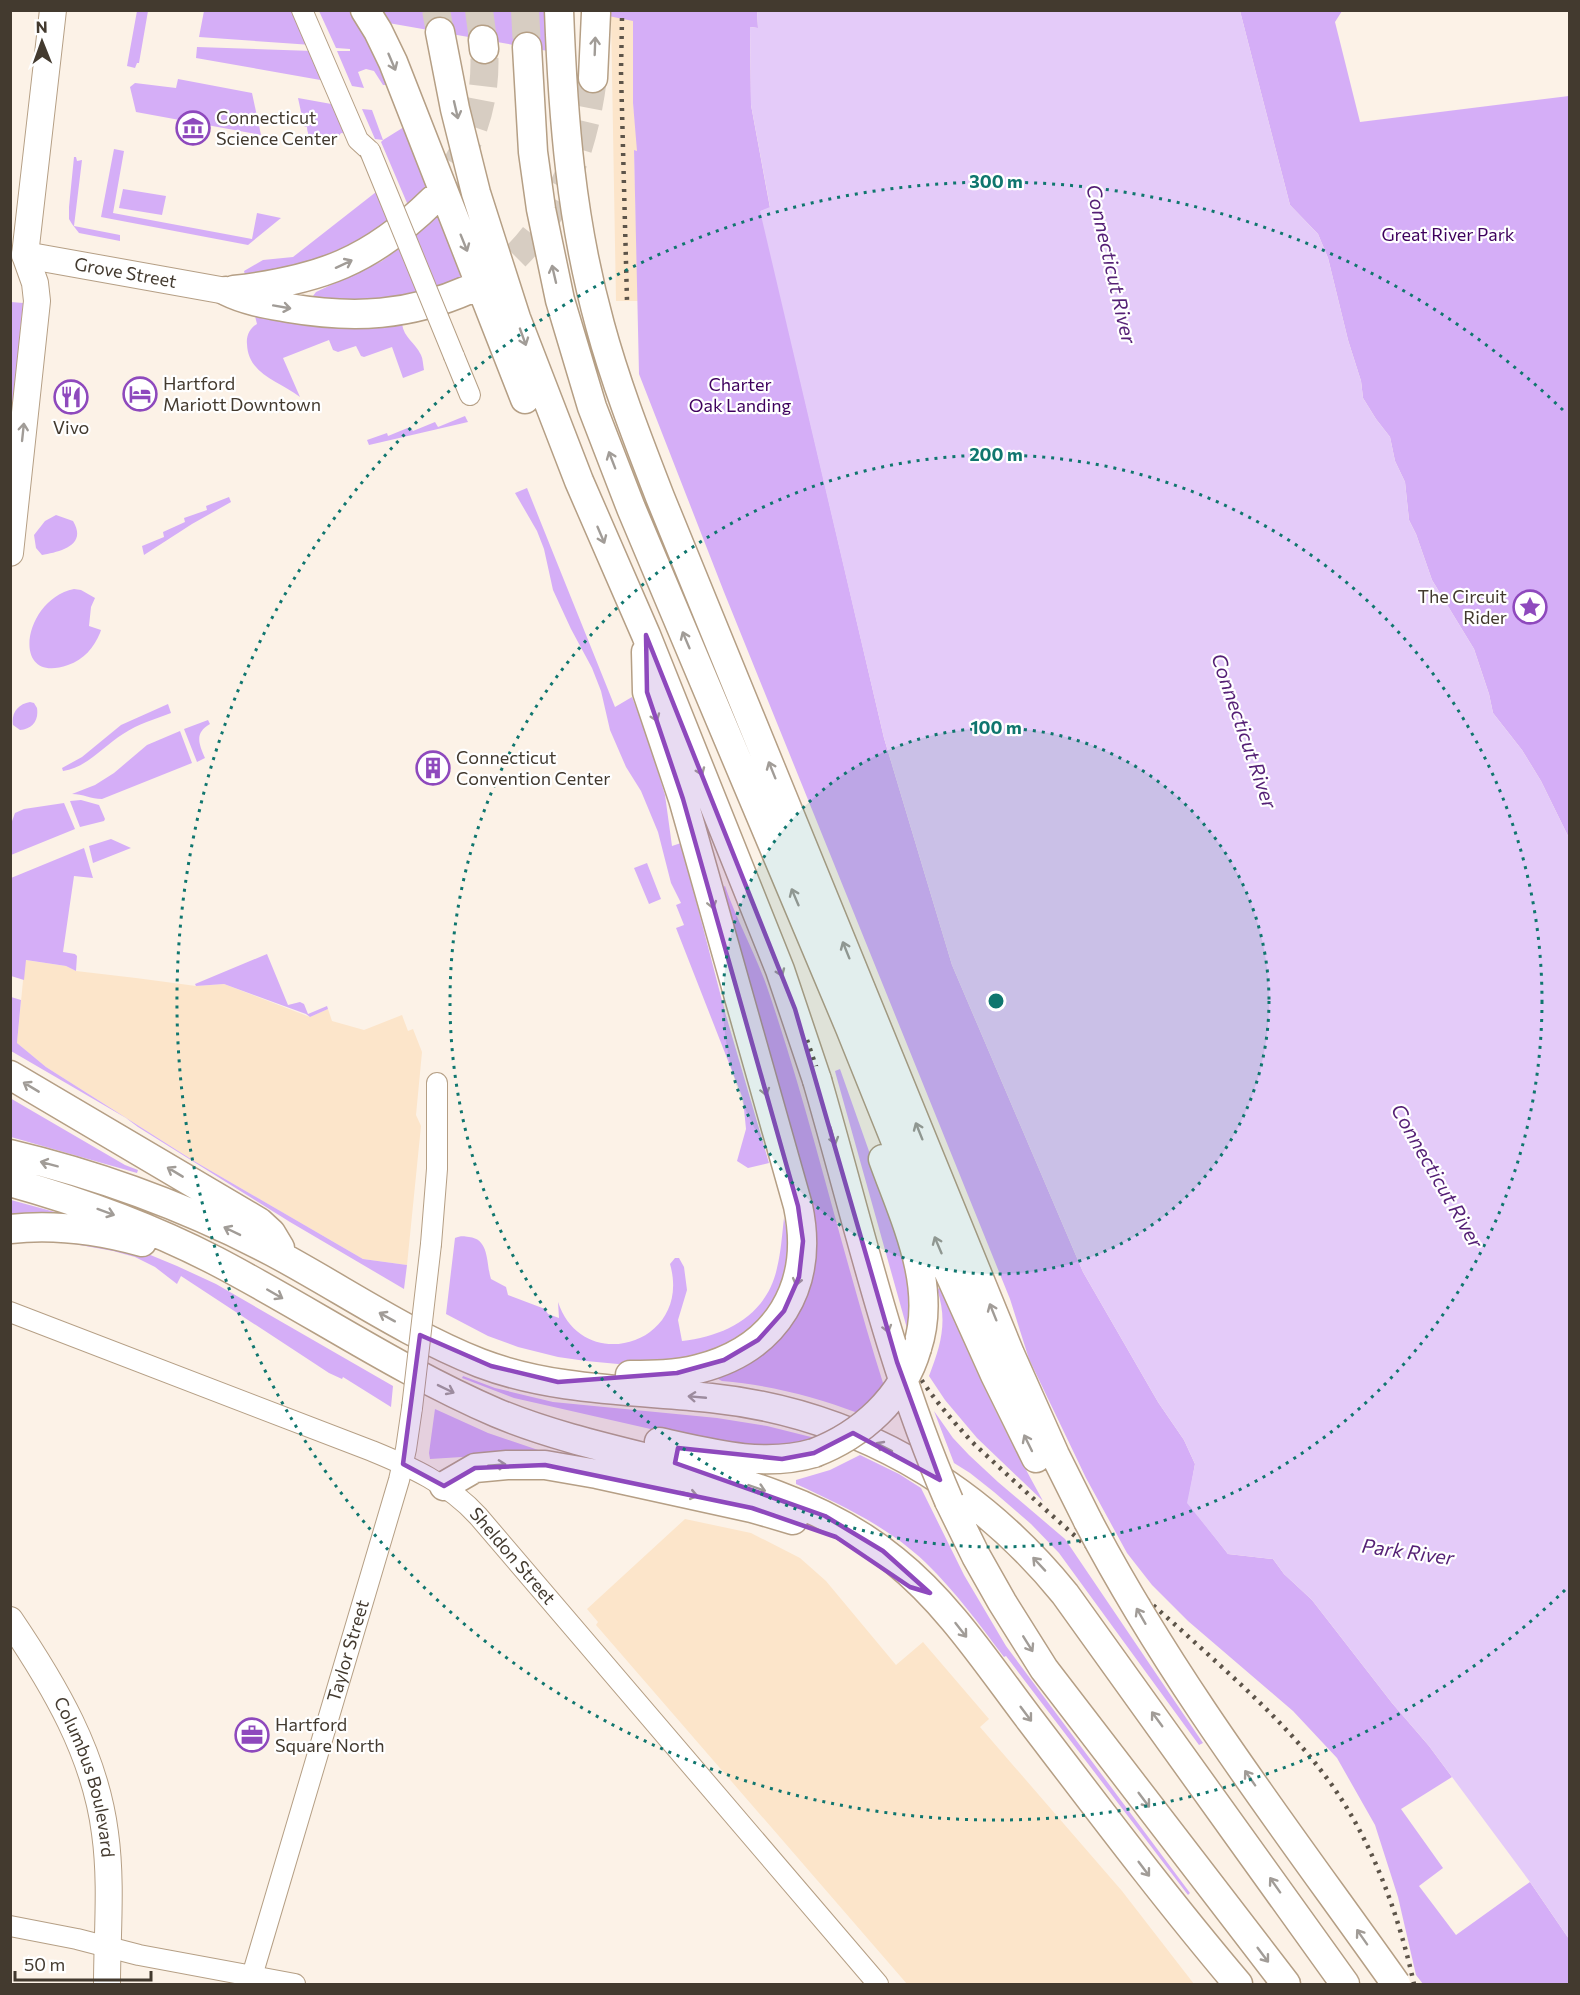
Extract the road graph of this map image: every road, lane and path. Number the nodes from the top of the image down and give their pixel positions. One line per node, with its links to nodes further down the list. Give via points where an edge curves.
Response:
1 (53, 10): 10 (main road)
2 (302, 10): 13 (street, bridge, via 358,140 370,151)
3 (365, 10): 14 (highway, one-way to 14, via 393,62 532,416 558,460)
4 (559, 10): 26 (highway, one-way to 4, via 617,381 592,294 572,191)
5 (596, 13): 8 (highway, one-way to 5)
6 (440, 32): 14 (highway, one-way to 14, via 488,234)
7 (501, 45): 17 (highway, one-way to 7, via 606,445 569,336 551,262 532,142)
8 (593, 78)
9 (433, 200): 12 (highway, one-way to 9, via 285,283 342,266 387,240)
10 (15, 261): 12 (main road, Grove Street); 15 (main road, one-way to 10, via 37,301 35,283)
11 (470, 289): 12 (highway, one-way to 11, via 265,304 356,315 422,307)
12 (226, 291)
13 (470, 395)
14 (579, 481): 16 (highway, one-way to 16)
15 (10, 552)
16 (646, 635): 27 (highway, one-way to 27, via 646,693 686,809 798,1206 802,1257 795,1290 780,1317 762,1337 732,1357 677,1373); 40 (highway, one-way to 40, bridge, via 780,970 817,1080 904,1384 966,1536 1002,1602 1051,1678)
17 (850, 1028): 26 (highway, one-way to 17, via 934,1235); 28 (highway, bridge, via 846,1056 907,1227 924,1293 917,1348 905,1377 884,1406 849,1436 814,1453 782,1459 753,1459 596,1432)
18 (10, 1075): 23 (highway, one-way to 18, via 274,1236 259,1222)
19 (437, 1083): 29 (street, Taylor Street, bridge, via 437,1169 431,1244)
20 (10, 1154): 23 (highway, one-way to 20, via 158,1198)
21 (10, 1182): 24 (highway, one-way to 24, via 124,1218)
22 (10, 1229): 24 (highway, via 60,1227 96,1231)
23 (284, 1258): 27 (highway, one-way to 23, via 508,1372 459,1354)
24 (224, 1266): 28 (highway, one-way to 28, via 429,1380)
25 (10, 1312): 29 (street, Sheldon Street)
26 (1005, 1371): 42 (highway, one-way to 26, bridge, via 1172,1667 1088,1521 1069,1508 1053,1488)
27 (558, 1382): 41 (highway, one-way to 27, via 1073,1604 1047,1572 989,1515 926,1471 860,1436 797,1413 734,1401)
28 (538, 1428): 31 (highway, one-way to 31, via 731,1480 807,1508 878,1548)
29 (403, 1464): 30 (street, Sheldon Street); 35 (street, Taylor Street)
30 (444, 1486): 31 (highway, one-way to 31, via 475,1468 545,1466 752,1508 849,1544 910,1587); 38 (street, Sheldon Street, via 478,1516)
31 (930, 1593): 39 (highway, one-way to 39)
32 (10, 1620): 34 (main road, Columbus Boulevard, via 64,1708 96,1788 108,1867)
33 (10, 1926): 34 (street)
34 (108, 1947): 35 (street); 36 (main road, Columbus Boulevard)
35 (252, 1976): 37 (street)
36 (107, 1984)
37 (295, 1984)
38 (878, 1984)
39 (1238, 1984)
40 (1286, 1984)
41 (1345, 1984)
42 (1396, 1984)

